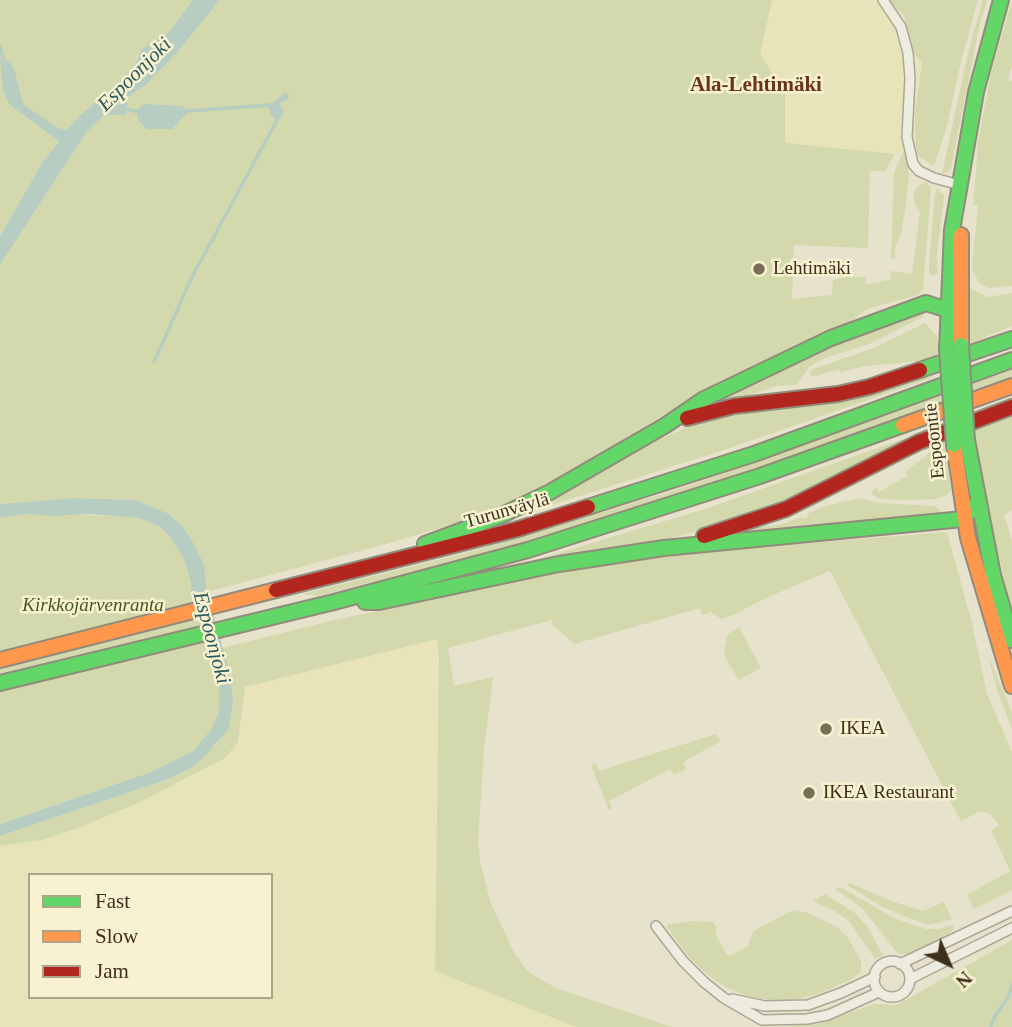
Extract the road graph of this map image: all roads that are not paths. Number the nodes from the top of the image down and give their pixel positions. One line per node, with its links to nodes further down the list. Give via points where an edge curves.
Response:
1 (884, 0): 3 (street, via 901,27 908,52 907,137 914,164 919,171)
2 (1001, 0): 3 (main road, Espoontie, via 976,92)
3 (960, 186): 4 (main road, Espoontie, via 952,230); 5 (main road, Espoontie)
4 (948, 310): 5 (main road); 7 (main road, Espoontie); 11 (main road, via 926,303 841,334 704,399)
5 (960, 324): 7 (main road, Espoontie)
6 (1012, 339): 11 (main road, via 869,387 734,406)
7 (954, 348): 12 (main road, Espoontie, bridge)
8 (1012, 360): 16 (main road, Turunväylä, via 754,454 518,529)
9 (1012, 386): 17 (main road, via 646,513)
10 (1012, 407): 15 (main road, via 919,442 786,509)
11 (666, 425): 16 (main road, via 550,492 432,540)
12 (961, 443): 13 (main road, Espoontie); 14 (main road, Espoontie)
13 (978, 502): 14 (main road); 18 (main road, Espoontie)
14 (963, 519): 15 (main road); 21 (main road, Espoontie)
15 (664, 548): 17 (main road, via 559,564 379,602)
16 (390, 563): 19 (main road, Turunväylä)
17 (334, 602): 20 (main road)
18 (1012, 640)
19 (0, 660)
20 (0, 683)
21 (1012, 685)
22 (1012, 911): 25 (street)
23 (656, 926): 29 (street, via 682,961)
24 (1012, 928): 27 (street)
25 (900, 964): 26 (street, via 884,964); 27 (street)
26 (875, 977): 28 (street); 29 (street, via 808,1005 765,1006)
27 (910, 979): 28 (street, via 899,996)
28 (880, 992): 29 (street, via 828,1015 780,1021 762,1020)
29 (724, 998)

